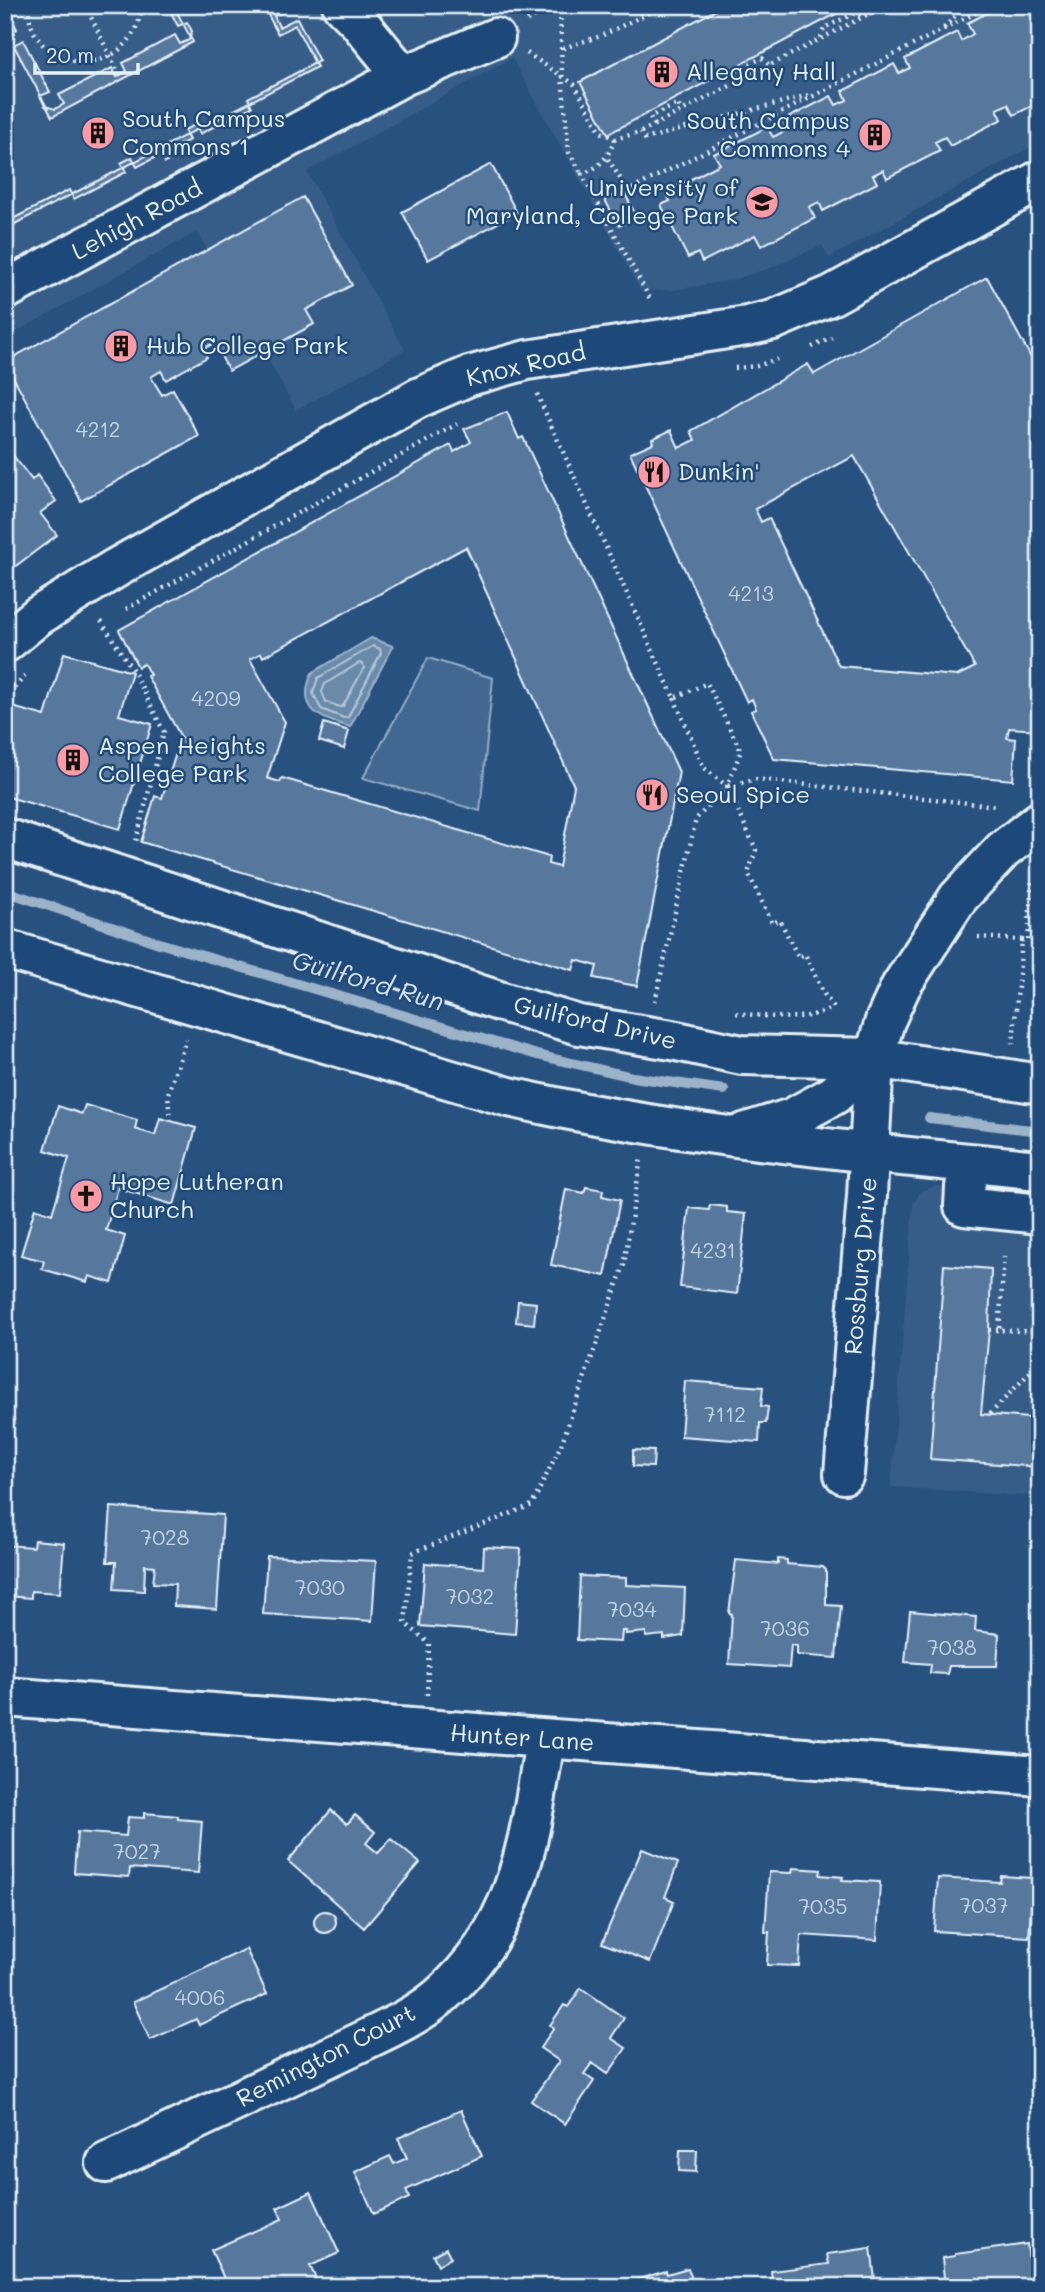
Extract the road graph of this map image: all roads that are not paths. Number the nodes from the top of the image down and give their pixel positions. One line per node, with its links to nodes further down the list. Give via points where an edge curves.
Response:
1 (342, 5): 3 (street)
2 (495, 38): 3 (street, Lehigh Road)
3 (403, 76): 5 (street, Lehigh Road)
4 (1040, 180): 6 (street, Knox Road, via 832,295 773,320 527,360 469,376 418,398 38,616)
5 (5, 290)
6 (19, 655)
7 (1040, 821): 10 (street, Rossburg Drive, via 1003,850 958,898 901,986)
8 (5, 838): 10 (street, Guilford Drive, via 579,1025 742,1055)
9 (5, 949): 12 (street, via 509,1097)
10 (874, 1058): 11 (street, Guilford Drive); 12 (street, via 834,1096 792,1118); 13 (street, Rossburg Drive)
11 (1040, 1084)
12 (732, 1137): 13 (street)
13 (870, 1152): 14 (street); 17 (street, Rossburg Drive)
14 (970, 1163): 15 (street); 16 (street, via 964,1206)
15 (1040, 1170)
16 (1040, 1214)
17 (844, 1474)
18 (5, 1697): 19 (street, Hunter Lane)
19 (545, 1740): 20 (street, Hunter Lane); 21 (street, Remington Court, via 521,1867 508,1907 476,1956 438,1998 404,2021)
20 (1040, 1776)
21 (106, 2162)

